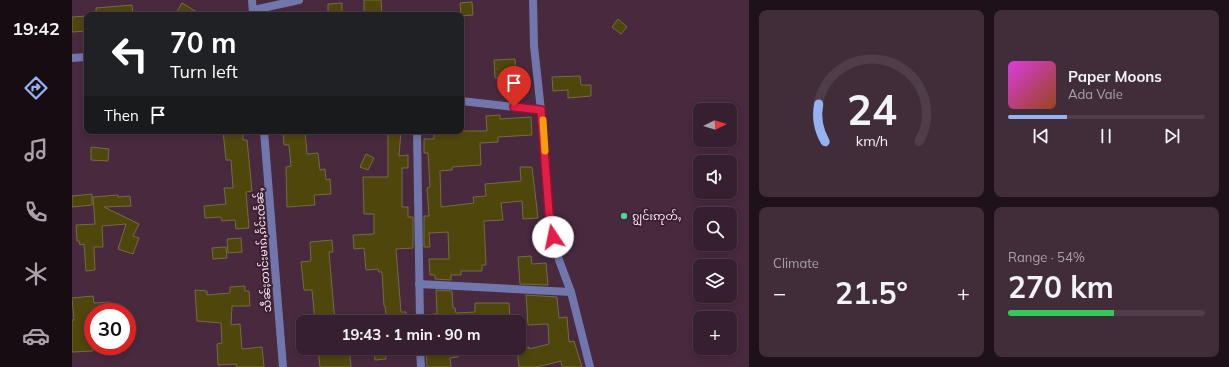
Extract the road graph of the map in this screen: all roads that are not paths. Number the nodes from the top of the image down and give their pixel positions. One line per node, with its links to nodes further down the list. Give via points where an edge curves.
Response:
1 (252, 0): 4 (street)
2 (298, 0): 5 (street)
3 (533, 0): 9 (street, via 534,46)
4 (253, 12)
5 (256, 12)
6 (72, 58): 7 (street)
7 (84, 58)
8 (464, 101): 9 (street)
9 (541, 110): 13 (street, via 550,225)
10 (264, 134): 16 (street, သဵၼ်ႈတၢင်းမၢၵ်ႇၵႅင်းၸႅၼ်ႇ)
11 (418, 134): 12 (street)
12 (419, 284): 13 (street); 14 (street)
13 (571, 292): 18 (street)
14 (420, 315)
15 (420, 355): 17 (street)
16 (283, 367)
17 (421, 367)
18 (590, 367)

